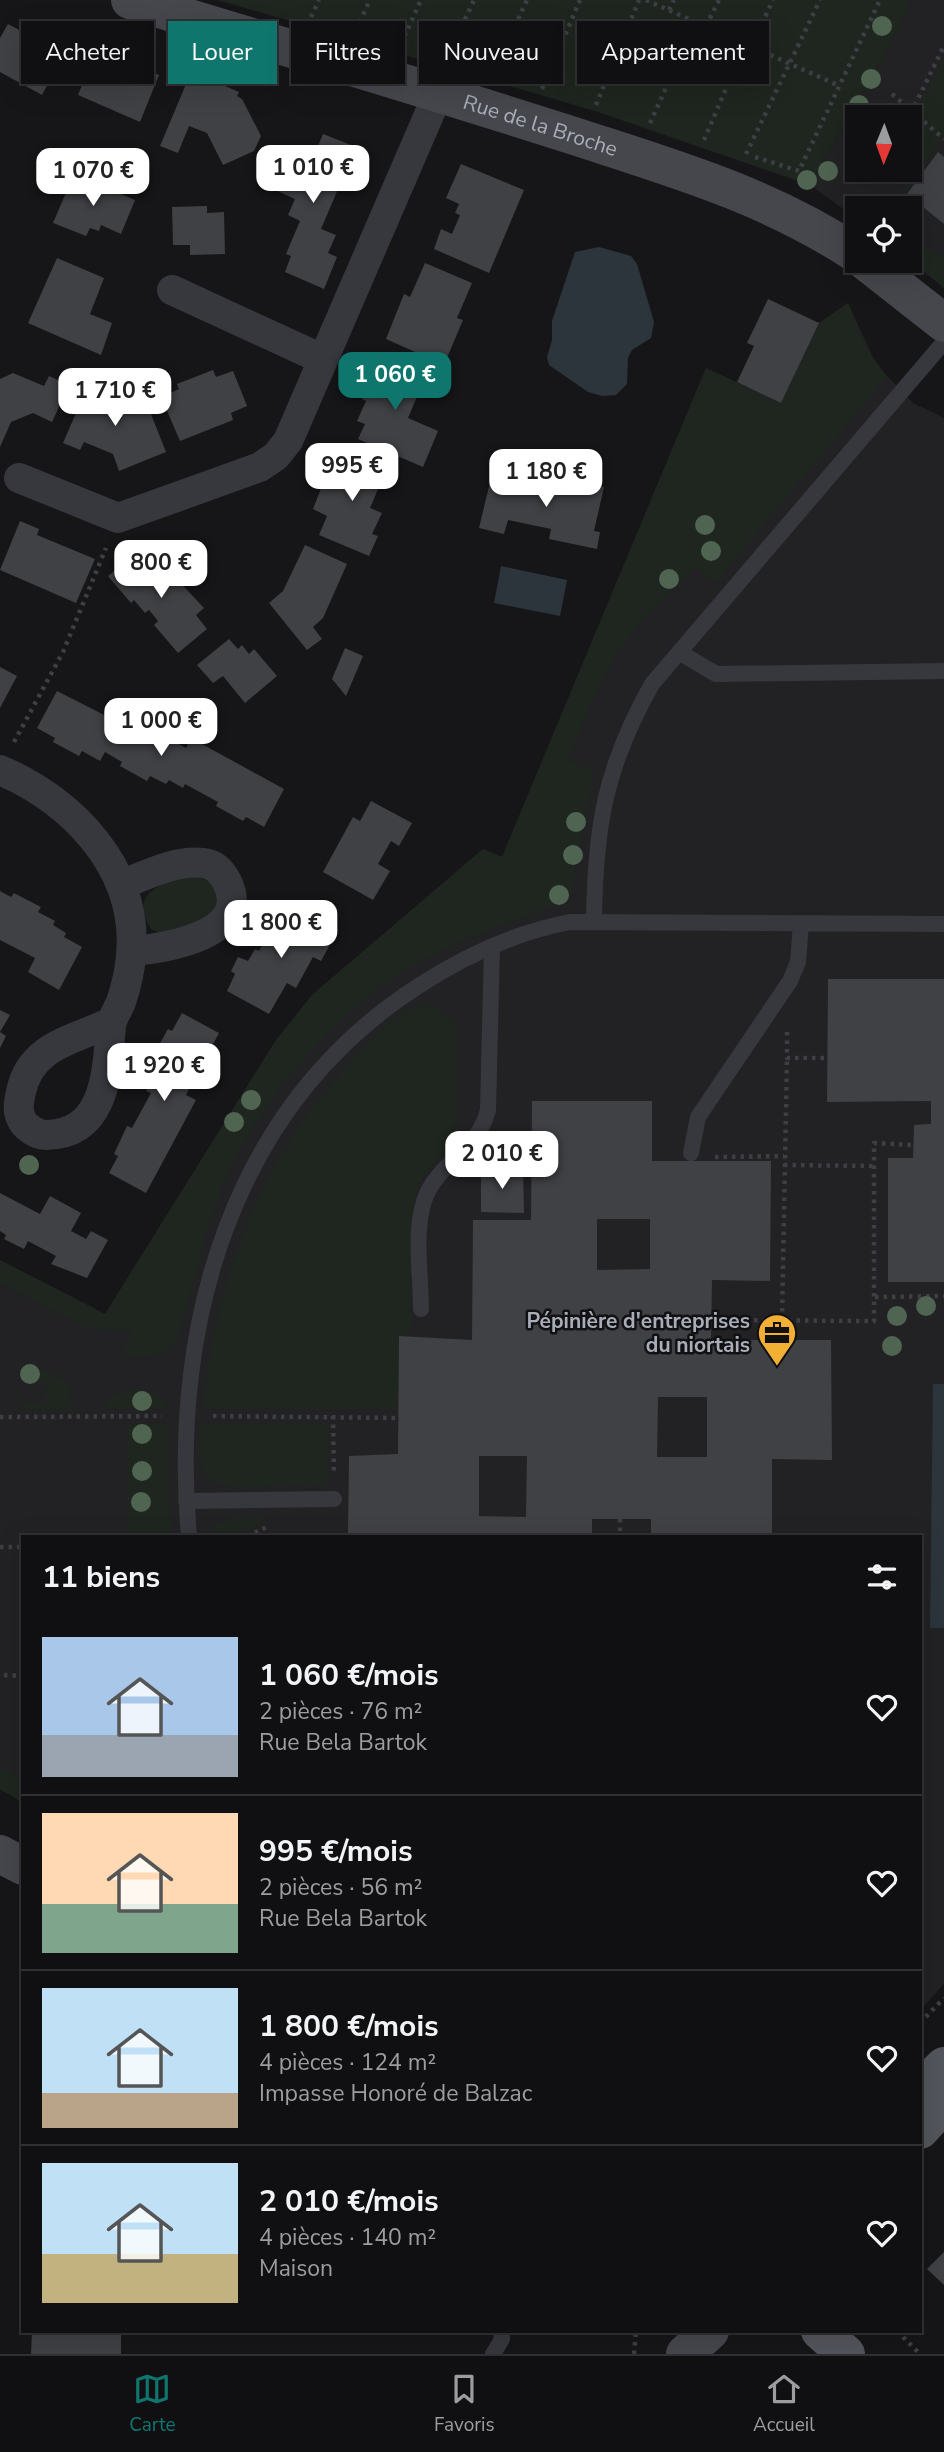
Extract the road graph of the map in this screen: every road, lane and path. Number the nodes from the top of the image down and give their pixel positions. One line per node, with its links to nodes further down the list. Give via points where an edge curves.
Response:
1 (130, 0): 31 (street, Rue de la Broche)
2 (319, 0): 17 (path)
3 (370, 0): 19 (path)
4 (421, 0): 25 (path)
5 (474, 0): 20 (path)
6 (527, 0): 21 (path)
7 (580, 0): 38 (path)
8 (639, 0): 44 (path)
9 (646, 0): 15 (path)
10 (674, 0): 15 (path)
11 (719, 0): 23 (path)
12 (773, 0): 24 (path)
13 (820, 0): 30 (path)
14 (880, 0): 37 (path)
15 (669, 10): 22 (path)
16 (300, 15): 17 (path)
17 (311, 18): 18 (path)
18 (322, 21)
19 (360, 21)
20 (465, 21)
21 (517, 21)
22 (694, 21)
23 (708, 21)
24 (763, 21)
25 (405, 34)
26 (944, 46): 43 (path)
27 (405, 47): 28 (path)
28 (412, 49)
29 (769, 55): 30 (path)
30 (789, 64): 37 (path); 55 (path)
31 (419, 71)
32 (439, 84): 61 (street)
33 (460, 84): 56 (street, Rue de la Broche, via 779,208)
34 (667, 84): 48 (path)
35 (728, 84): 52 (path)
36 (530, 86): 38 (path)
37 (839, 86): 55 (path, via 799,171)
38 (542, 90): 39 (path)
39 (553, 93)
40 (892, 94): 42 (path)
41 (585, 103): 44 (path)
42 (903, 105)
43 (915, 105)
44 (596, 106): 45 (path)
45 (606, 110)
46 (639, 120): 48 (path)
47 (922, 122): 51 (path)
48 (649, 124): 49 (path)
49 (660, 127)
50 (693, 137): 52 (path)
51 (944, 139)
52 (704, 141): 53 (path)
53 (714, 144)
54 (736, 151): 55 (path)
55 (746, 154)
56 (845, 248)
57 (880, 273): 59 (street)
58 (172, 290): 61 (street)
59 (944, 323)
60 (944, 342): 64 (lane)
61 (322, 359): 63 (street, via 288,441 276,456 260,467)
62 (19, 478): 63 (street)
63 (118, 518): 66 (path, via 63,652)
64 (679, 652): 65 (lane, via 716,674); 68 (lane, via 635,714 609,778 600,817)
65 (944, 671)
66 (6, 757): 67 (street, via 82,823 106,853)
67 (121, 885): 72 (street); 72 (street, via 173,865 206,863 220,871 229,885 229,912 221,924 204,935 163,948)
68 (594, 921): 70 (lane); 71 (lane, via 544,927)
69 (944, 924): 70 (lane)
70 (801, 925): 73 (lane, via 798,962)
71 (492, 947): 84 (lane, via 488,1110 478,1135 439,1177 423,1206); 89 (lane, via 438,973 348,1040 300,1094 264,1145 221,1244 201,1307 190,1371)
72 (132, 951): 74 (street, via 130,973)
73 (778, 1000): 75 (path, via 787,1021); 78 (lane, via 698,1116)
74 (111, 1022)
75 (788, 1058): 76 (path); 79 (path)
76 (827, 1058)
77 (913, 1144): 81 (path, via 874,1143)
78 (691, 1153): 79 (path, via 704,1158)
79 (784, 1156): 80 (path)
80 (784, 1165): 81 (path); 86 (path)
81 (874, 1166): 83 (path)
82 (944, 1296): 83 (path)
83 (875, 1297): 86 (path, via 874,1321)
84 (421, 1309)
85 (720, 1320): 86 (path)
86 (782, 1320)
87 (333, 1416): 88 (path)
88 (334, 1499): 89 (lane)
89 (186, 1501): 91 (lane)
90 (620, 1519): 92 (path)
91 (189, 1535)
92 (620, 1535)
93 (0, 1547): 94 (path)
94 (21, 1547)
95 (4, 1675): 96 (path)
96 (21, 1676)
97 (0, 1854): 98 (street)
98 (21, 1865)
99 (944, 1998): 100 (path)
100 (922, 2021)
101 (944, 2066): 102 (main road)
102 (922, 2088)
103 (944, 2104): 104 (main road)
104 (922, 2128)
105 (501, 2333): 110 (lane)
106 (636, 2333): 111 (path)
107 (708, 2333): 112 (street)
108 (822, 2333): 113 (main road)
109 (899, 2333): 114 (path)
110 (493, 2354)
111 (634, 2354)
112 (685, 2354)
113 (846, 2354)
114 (920, 2354)

